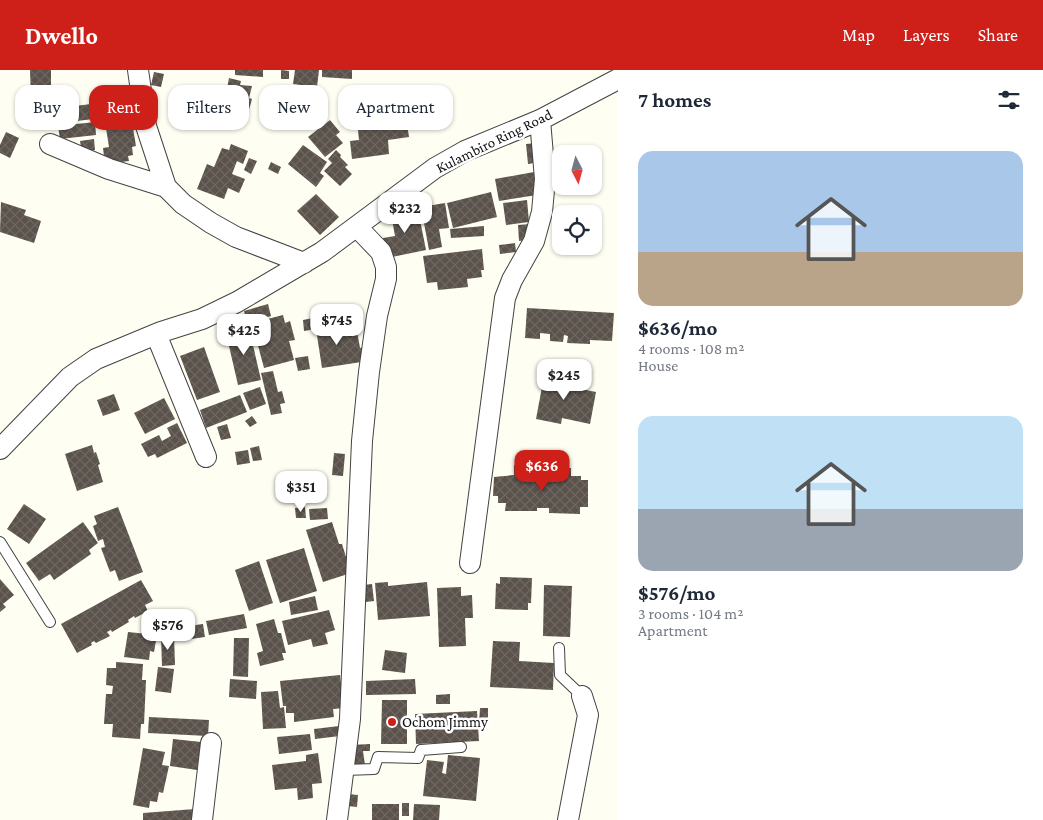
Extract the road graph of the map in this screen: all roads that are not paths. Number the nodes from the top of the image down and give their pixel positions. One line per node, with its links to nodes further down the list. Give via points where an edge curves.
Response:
1 (138, 70): 5 (street, via 146,126)
2 (618, 79): 3 (street, Kulambiro Ring Road)
3 (540, 120): 6 (street, Kulambiro Ring Road, via 466,151 435,168); 12 (street, via 545,179 542,212 534,241 512,280 506,298)
4 (50, 144): 5 (street, via 109,169)
5 (166, 187): 7 (street, via 183,204 236,237)
6 (357, 227): 7 (street, Kulambiro Ring Road); 18 (street, via 381,252 386,279 377,316 362,442 350,718)
7 (304, 263): 8 (street, Kulambiro Ring Road, via 202,319)
8 (156, 334): 9 (street, Kulambiro Ring Road, via 96,359 70,377); 10 (street)
9 (0, 449)
10 (206, 457)
11 (0, 542): 13 (lane)
12 (470, 564)
13 (50, 622)
14 (559, 648): 15 (lane, via 560,675)
15 (582, 696): 21 (street, via 588,715)
16 (211, 743): 19 (street)
17 (461, 747): 18 (lane, via 421,750 418,758 378,757 374,769)
18 (344, 770): 20 (street)
19 (202, 820)
20 (337, 820)
21 (568, 820)

